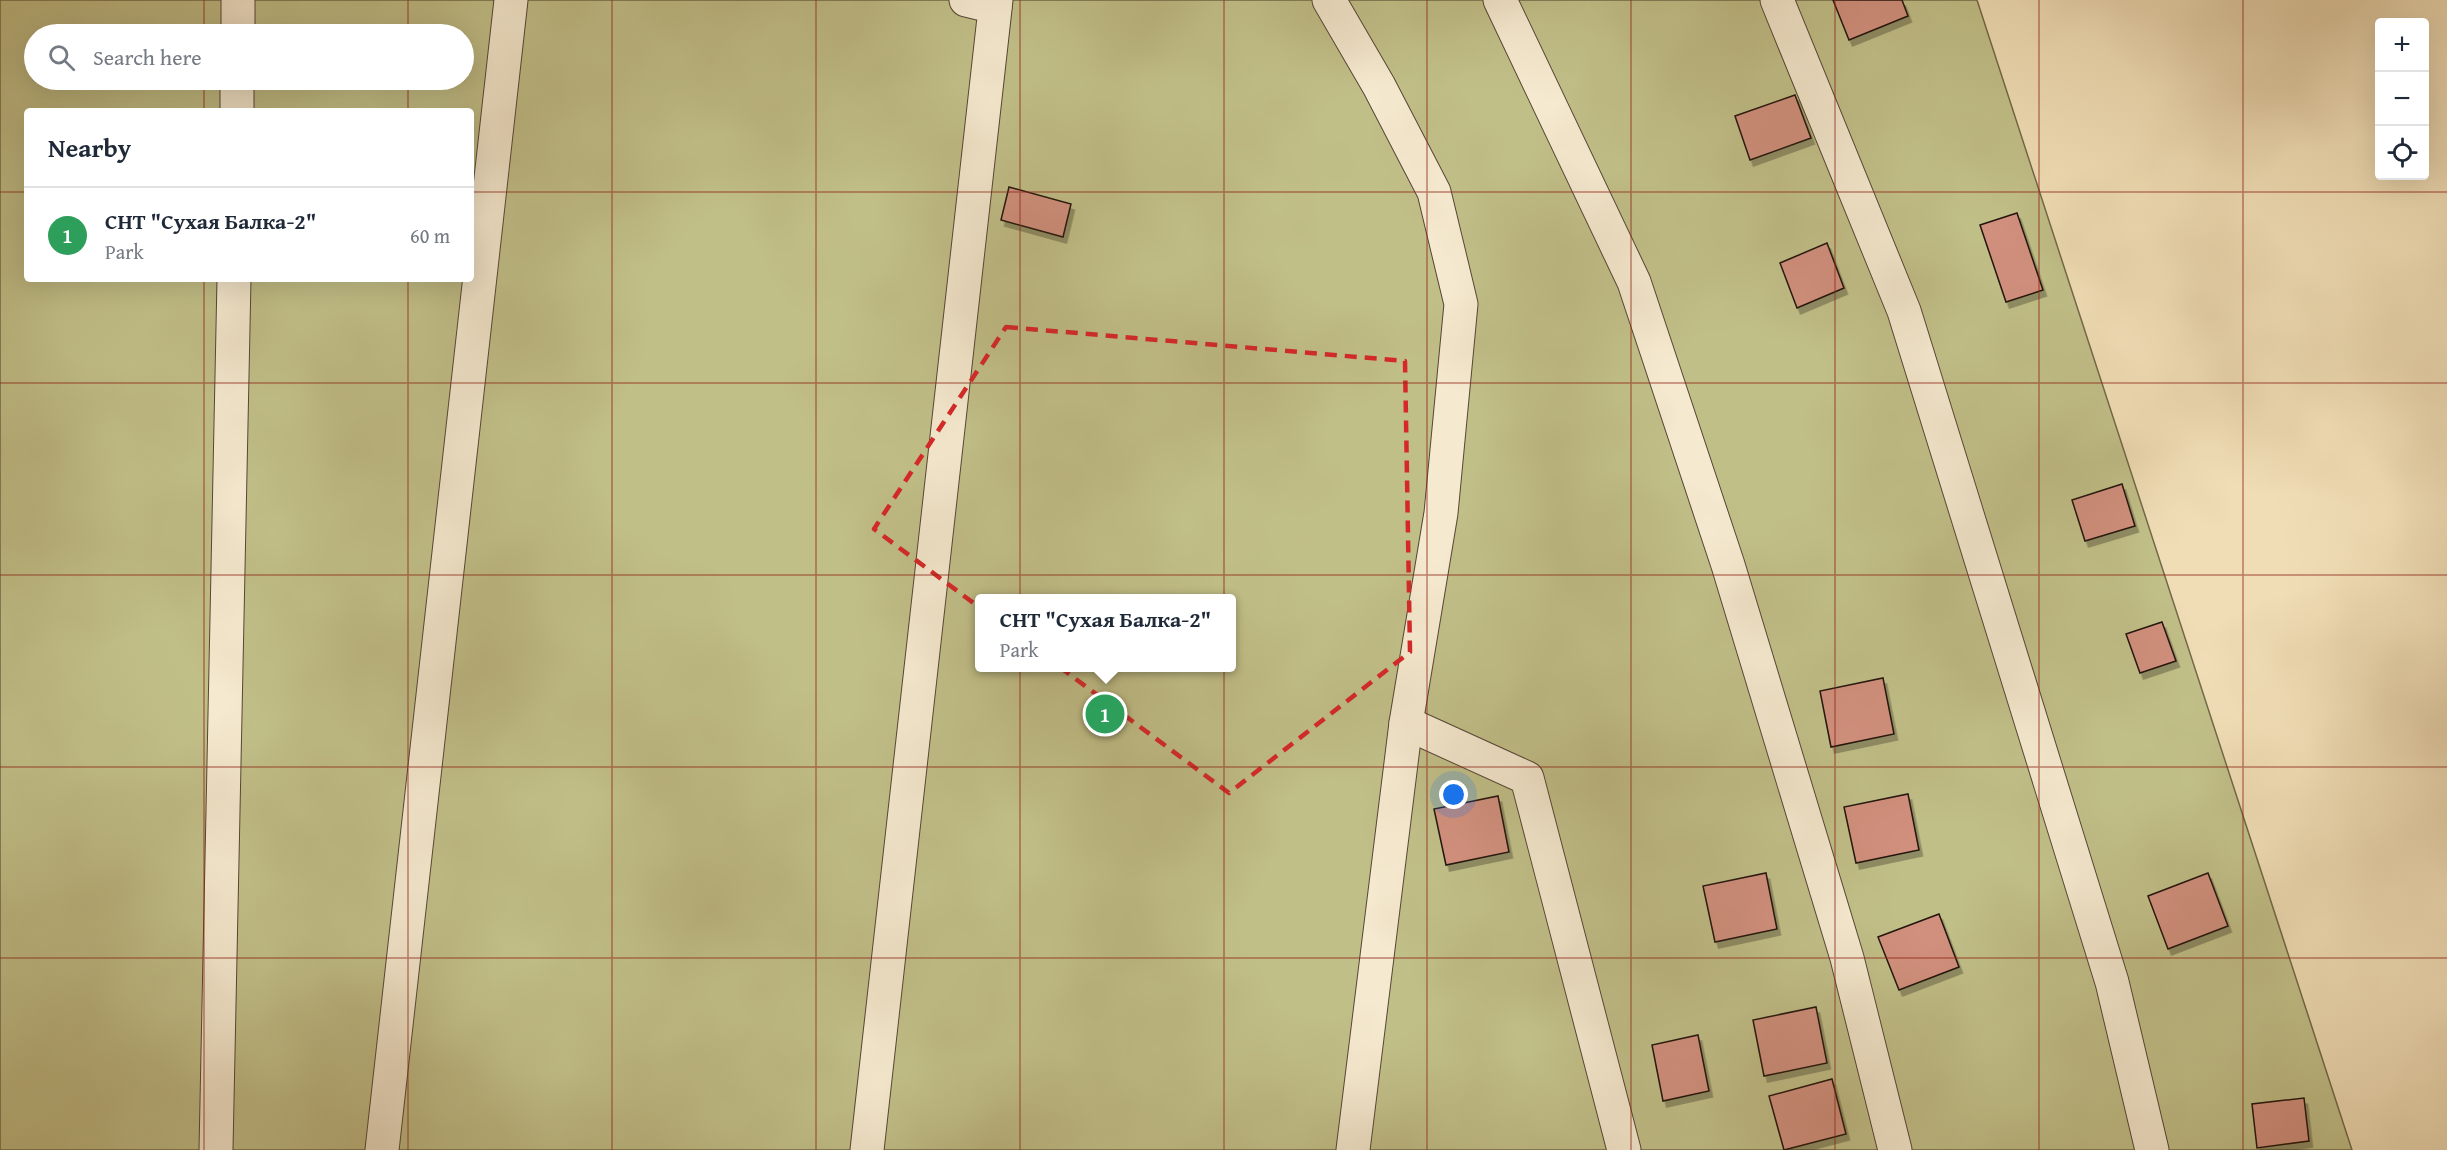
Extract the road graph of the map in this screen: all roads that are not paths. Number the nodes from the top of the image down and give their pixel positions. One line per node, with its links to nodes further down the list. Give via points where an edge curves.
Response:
1 (238, 0): 7 (lane)
2 (511, 0): 13 (lane)
3 (1329, 0): 11 (lane, via 1434,192 1461,304 1441,513)
4 (1500, 0): 17 (lane, via 1634,282 1728,565 1844,946)
5 (1777, 0): 18 (lane, via 1904,311 2112,982)
6 (986, 2): 14 (lane)
7 (238, 24)
8 (237, 90): 9 (lane)
9 (237, 108)
10 (234, 282): 12 (lane)
11 (1406, 723): 15 (lane); 16 (lane, via 1527,778)
12 (216, 1150)
13 (382, 1150)
14 (867, 1150)
15 (1353, 1150)
16 (1624, 1150)
17 (1895, 1150)
18 (2151, 1150)

